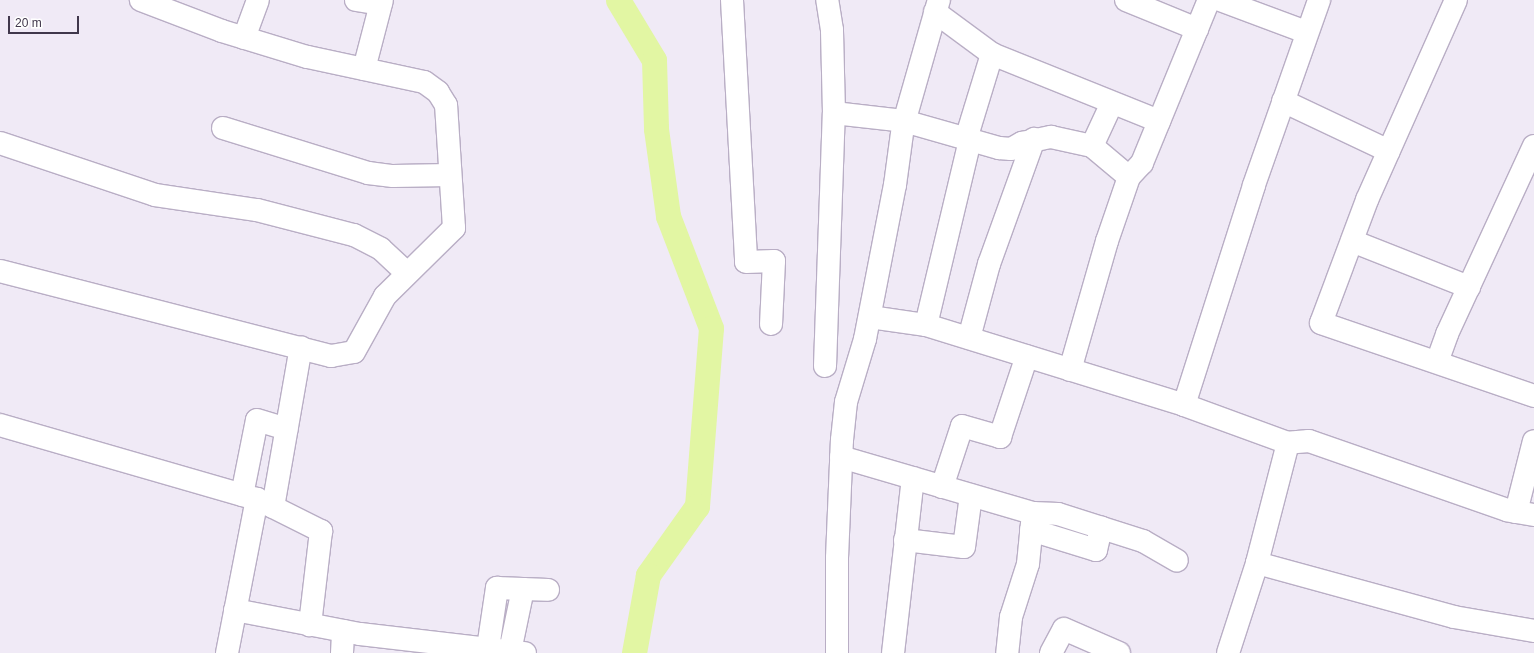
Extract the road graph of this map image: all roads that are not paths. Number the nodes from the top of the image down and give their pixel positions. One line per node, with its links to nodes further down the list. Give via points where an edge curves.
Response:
1 (141, 0): 15 (street)
2 (258, 0): 15 (street)
3 (356, 0): 11 (street)
4 (732, 0): 37 (street, via 746,262 774,261)
5 (828, 0): 20 (street, via 832,30)
6 (1126, 0): 13 (street)
7 (1209, 0): 13 (street)
8 (1220, 0): 14 (street)
9 (1319, 0): 14 (street)
10 (1456, 0): 29 (street)
11 (381, 2): 17 (street)
12 (937, 6): 16 (street); 21 (street)
13 (1197, 29): 22 (street)
14 (1306, 32): 18 (street)
15 (244, 38): 17 (street, via 307,57)
16 (992, 54): 19 (street); 24 (street)
17 (364, 69): 30 (street, via 424,82 438,92 446,105)
18 (1283, 101): 29 (street); 46 (street)
19 (1112, 103): 22 (street); 27 (street)
20 (834, 114): 21 (street); 43 (street)
21 (904, 121): 24 (street); 36 (street, via 896,184)
22 (1159, 122): 31 (street, via 1142,163)
23 (223, 128): 30 (street, via 368,173 393,176)
24 (968, 139): 25 (street, via 1011,149); 38 (street)
25 (1034, 139): 27 (street, via 1051,137); 39 (street, via 989,264)
26 (0, 143): 34 (street, via 155,195 256,210 354,235 381,249)
27 (1092, 146): 31 (street)
28 (1534, 146): 35 (street)
29 (1389, 150): 32 (street)
30 (450, 175): 34 (street, via 454,228)
31 (1129, 177): 44 (street)
32 (1352, 240): 35 (street); 42 (street, via 1321,323)
33 (0, 271): 40 (street)
34 (407, 273): 40 (street, via 385,296 354,352 330,356)
35 (1469, 287): 42 (street)
36 (870, 317): 38 (street); 51 (street, via 846,402)
37 (771, 324)
38 (926, 325): 39 (street)
39 (969, 338): 41 (street)
40 (301, 347): 48 (street)
41 (1027, 356): 44 (street); 53 (street, via 1000,437 962,426)
42 (1437, 362): 45 (street)
43 (825, 366)
44 (1070, 370): 46 (street)
45 (1534, 396)
46 (1184, 405): 50 (street)
47 (0, 425): 55 (street)
48 (287, 429): 55 (street); 55 (street, via 257,420)
49 (1534, 441): 56 (street)
50 (1288, 443): 56 (street, via 1309,441); 60 (street)
51 (841, 457): 52 (street); 71 (street)
52 (912, 478): 53 (street); 58 (street)
53 (942, 487): 54 (street)
54 (971, 495): 57 (street); 58 (street, via 964,547)
55 (257, 501): 63 (street); 64 (street, via 322,531)
56 (1525, 513)
57 (1032, 522): 59 (street, via 1096,550 1101,528 1143,541); 73 (street, via 1023,585 1011,617)
58 (906, 540): 72 (street)
59 (1177, 562)
60 (1257, 563): 65 (street, via 1454,617); 76 (street)
61 (523, 589): 62 (street); 67 (street, via 497,588); 68 (street)
62 (548, 590)
63 (235, 610): 64 (street); 69 (street)
64 (310, 625): 66 (street)
65 (1534, 630)
66 (343, 631): 67 (street); 70 (street)
67 (488, 648): 68 (street)
68 (518, 652)
69 (227, 653)
70 (342, 653)
71 (837, 653)
72 (893, 653)
73 (1007, 653)
74 (1051, 653): 75 (street, via 1064,629)
75 (1119, 653)
76 (1228, 653)

